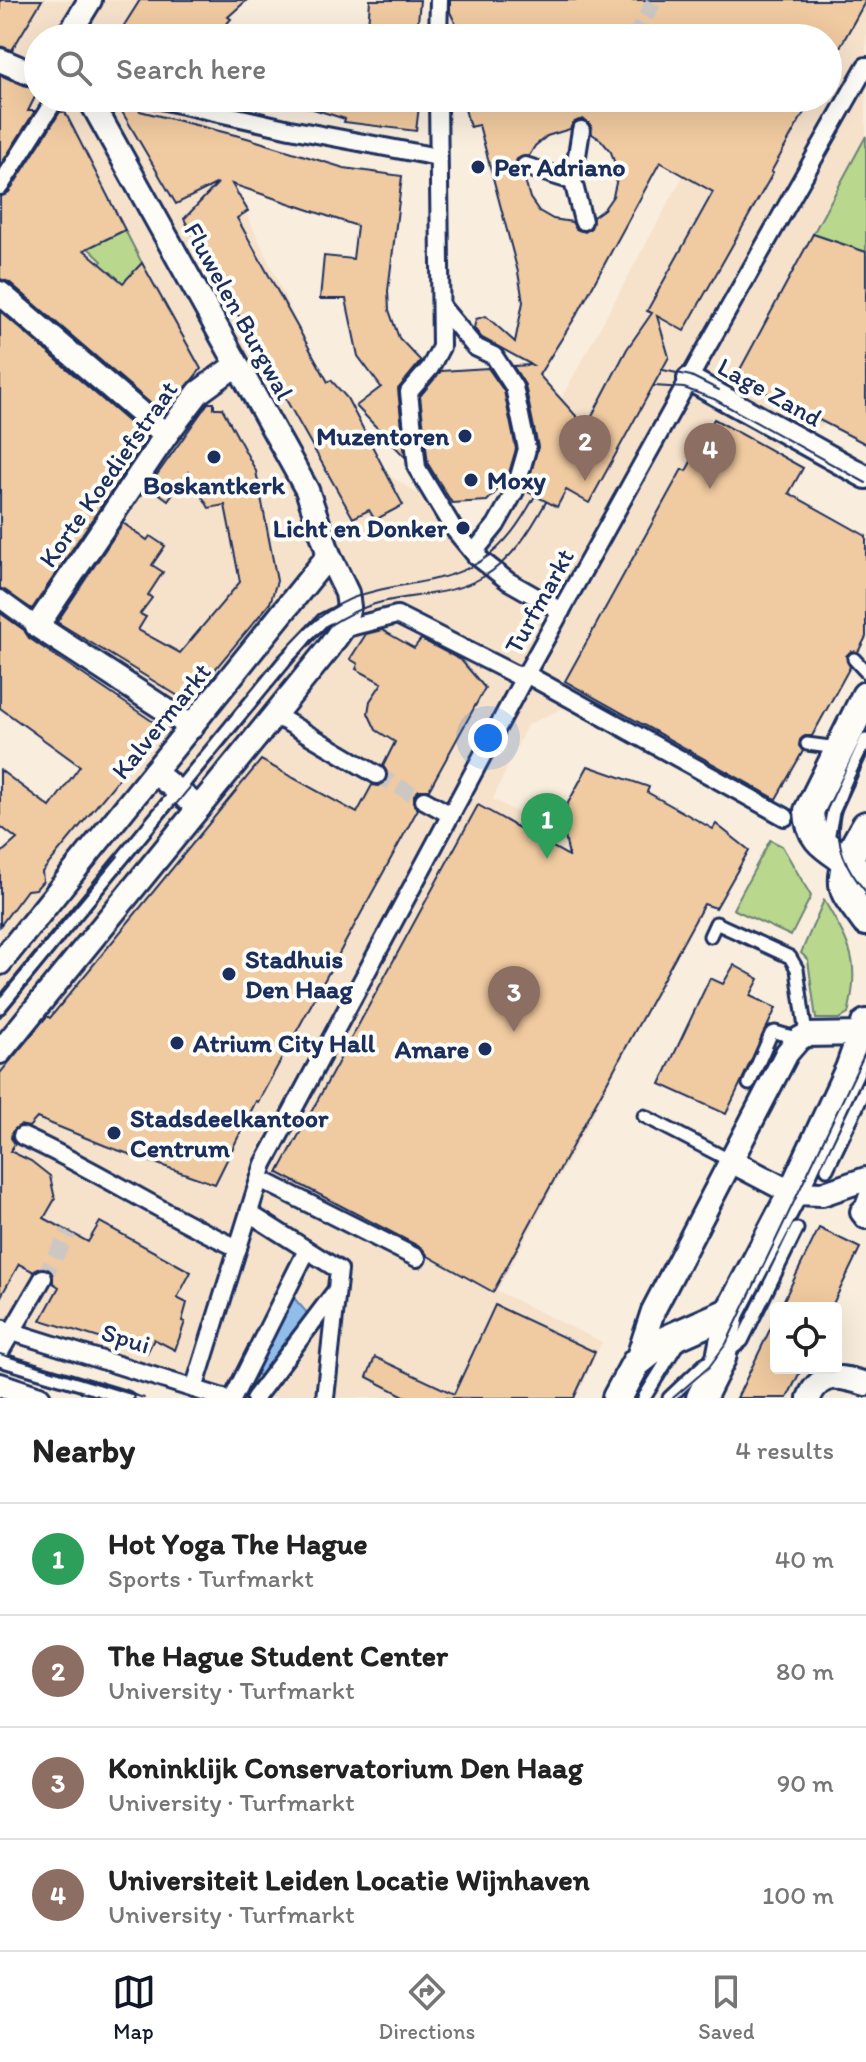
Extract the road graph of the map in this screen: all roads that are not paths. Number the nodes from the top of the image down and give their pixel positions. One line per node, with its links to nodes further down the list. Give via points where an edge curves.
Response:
1 (90, 0): 3 (street)
2 (439, 0): 4 (street)
3 (75, 24)
4 (438, 24)
5 (0, 60): 7 (street)
6 (866, 66): 8 (street, Turfmarkt)
7 (24, 70)
8 (842, 108)
9 (47, 112): 18 (street)
10 (97, 112): 22 (street, Fluwelen Burgwal)
11 (214, 112): 15 (street)
12 (438, 112): 15 (street)
13 (840, 112): 23 (street, Turfmarkt)
14 (581, 130): 17 (street)
15 (438, 157): 21 (street)
16 (525, 166): 17 (street)
17 (573, 181): 19 (street)
18 (0, 186)
19 (583, 221)
20 (0, 293): 24 (street)
21 (441, 306): 27 (street, via 441,347 409,392 417,468); 27 (street, via 475,347 494,356 514,387 527,449 507,508)
22 (236, 365): 24 (street, Korte Koediefstraat, via 199,392); 26 (street, Fluwelen Burgwal, via 307,490)
23 (689, 379): 25 (street, Lage Zand); 30 (street, Turfmarkt)
24 (166, 435): 31 (street, Korte Koediefstraat)
25 (866, 477)
26 (329, 555): 29 (street); 39 (street, Kalvermarkt)
27 (476, 556): 30 (street)
28 (0, 599): 31 (street)
29 (349, 607): 32 (street); 44 (lane, via 312,630)
30 (561, 611): 35 (street, Turfmarkt)
31 (37, 626): 39 (street)
32 (342, 629): 35 (street, via 397,615 516,675); 37 (street)
33 (866, 663): 34 (lane, via 854,659)
34 (866, 672)
35 (526, 674): 47 (street, Turfmarkt); 48 (street)
36 (866, 679): 38 (lane)
37 (275, 715): 43 (street); 46 (street)
38 (857, 715): 40 (lane); 41 (street); 50 (lane, via 833,812)
39 (192, 727): 42 (street, Kalvermarkt)
40 (830, 747): 41 (lane); 41 (lane, via 807,744)
41 (823, 771): 50 (street, via 809,820)
42 (154, 772): 44 (street); 53 (street, Kalvermarkt)
43 (377, 775)
44 (178, 792): 46 (street); 54 (lane)
45 (424, 800): 47 (street)
46 (199, 808): 56 (street)
47 (451, 815): 63 (street, Turfmarkt)
48 (785, 817)
49 (866, 826): 50 (street)
50 (846, 871): 51 (street)
51 (866, 921)
52 (710, 936): 55 (lane, via 716,923 790,957 797,969)
53 (0, 963)
54 (0, 1007)
55 (802, 1037): 57 (street); 58 (lane, via 771,1034); 61 (street, via 787,1053)
56 (0, 1052)
57 (862, 1055): 62 (lane); 65 (street)
58 (749, 1084)
59 (644, 1116): 61 (lane)
60 (22, 1136): 68 (street)
61 (731, 1161): 65 (street); 78 (street, via 653,1311)
62 (827, 1169)
63 (262, 1172): 66 (street, Turfmarkt); 70 (street)
64 (866, 1179): 65 (street, via 822,1194)
65 (792, 1193): 75 (street)
66 (249, 1213): 68 (street, Turfmarkt); 69 (street)
67 (797, 1229): 75 (lane, via 742,1341)
68 (238, 1248): 81 (street, Turfmarkt)
69 (307, 1250): 72 (street, via 339,1270); 85 (street)
70 (417, 1258)
71 (43, 1278): 73 (street)
72 (337, 1290): 86 (street); 87 (street)
73 (6, 1330): 76 (street); 81 (street, Spui)
74 (685, 1333): 75 (street); 78 (street, via 662,1342); 89 (lane)
75 (726, 1335): 90 (lane, via 699,1372); 91 (street)
76 (0, 1352)
77 (0, 1360): 83 (lane)
78 (636, 1363): 88 (street)
79 (866, 1384): 92 (street, via 825,1378)
80 (0, 1385): 82 (street)
81 (194, 1389): 84 (street, Spui)
82 (39, 1398)
83 (127, 1398)
84 (223, 1398)
85 (233, 1398)
86 (255, 1398)
87 (325, 1398)
88 (617, 1398)
89 (644, 1398)
90 (669, 1398)
91 (701, 1398)
92 (809, 1398)

